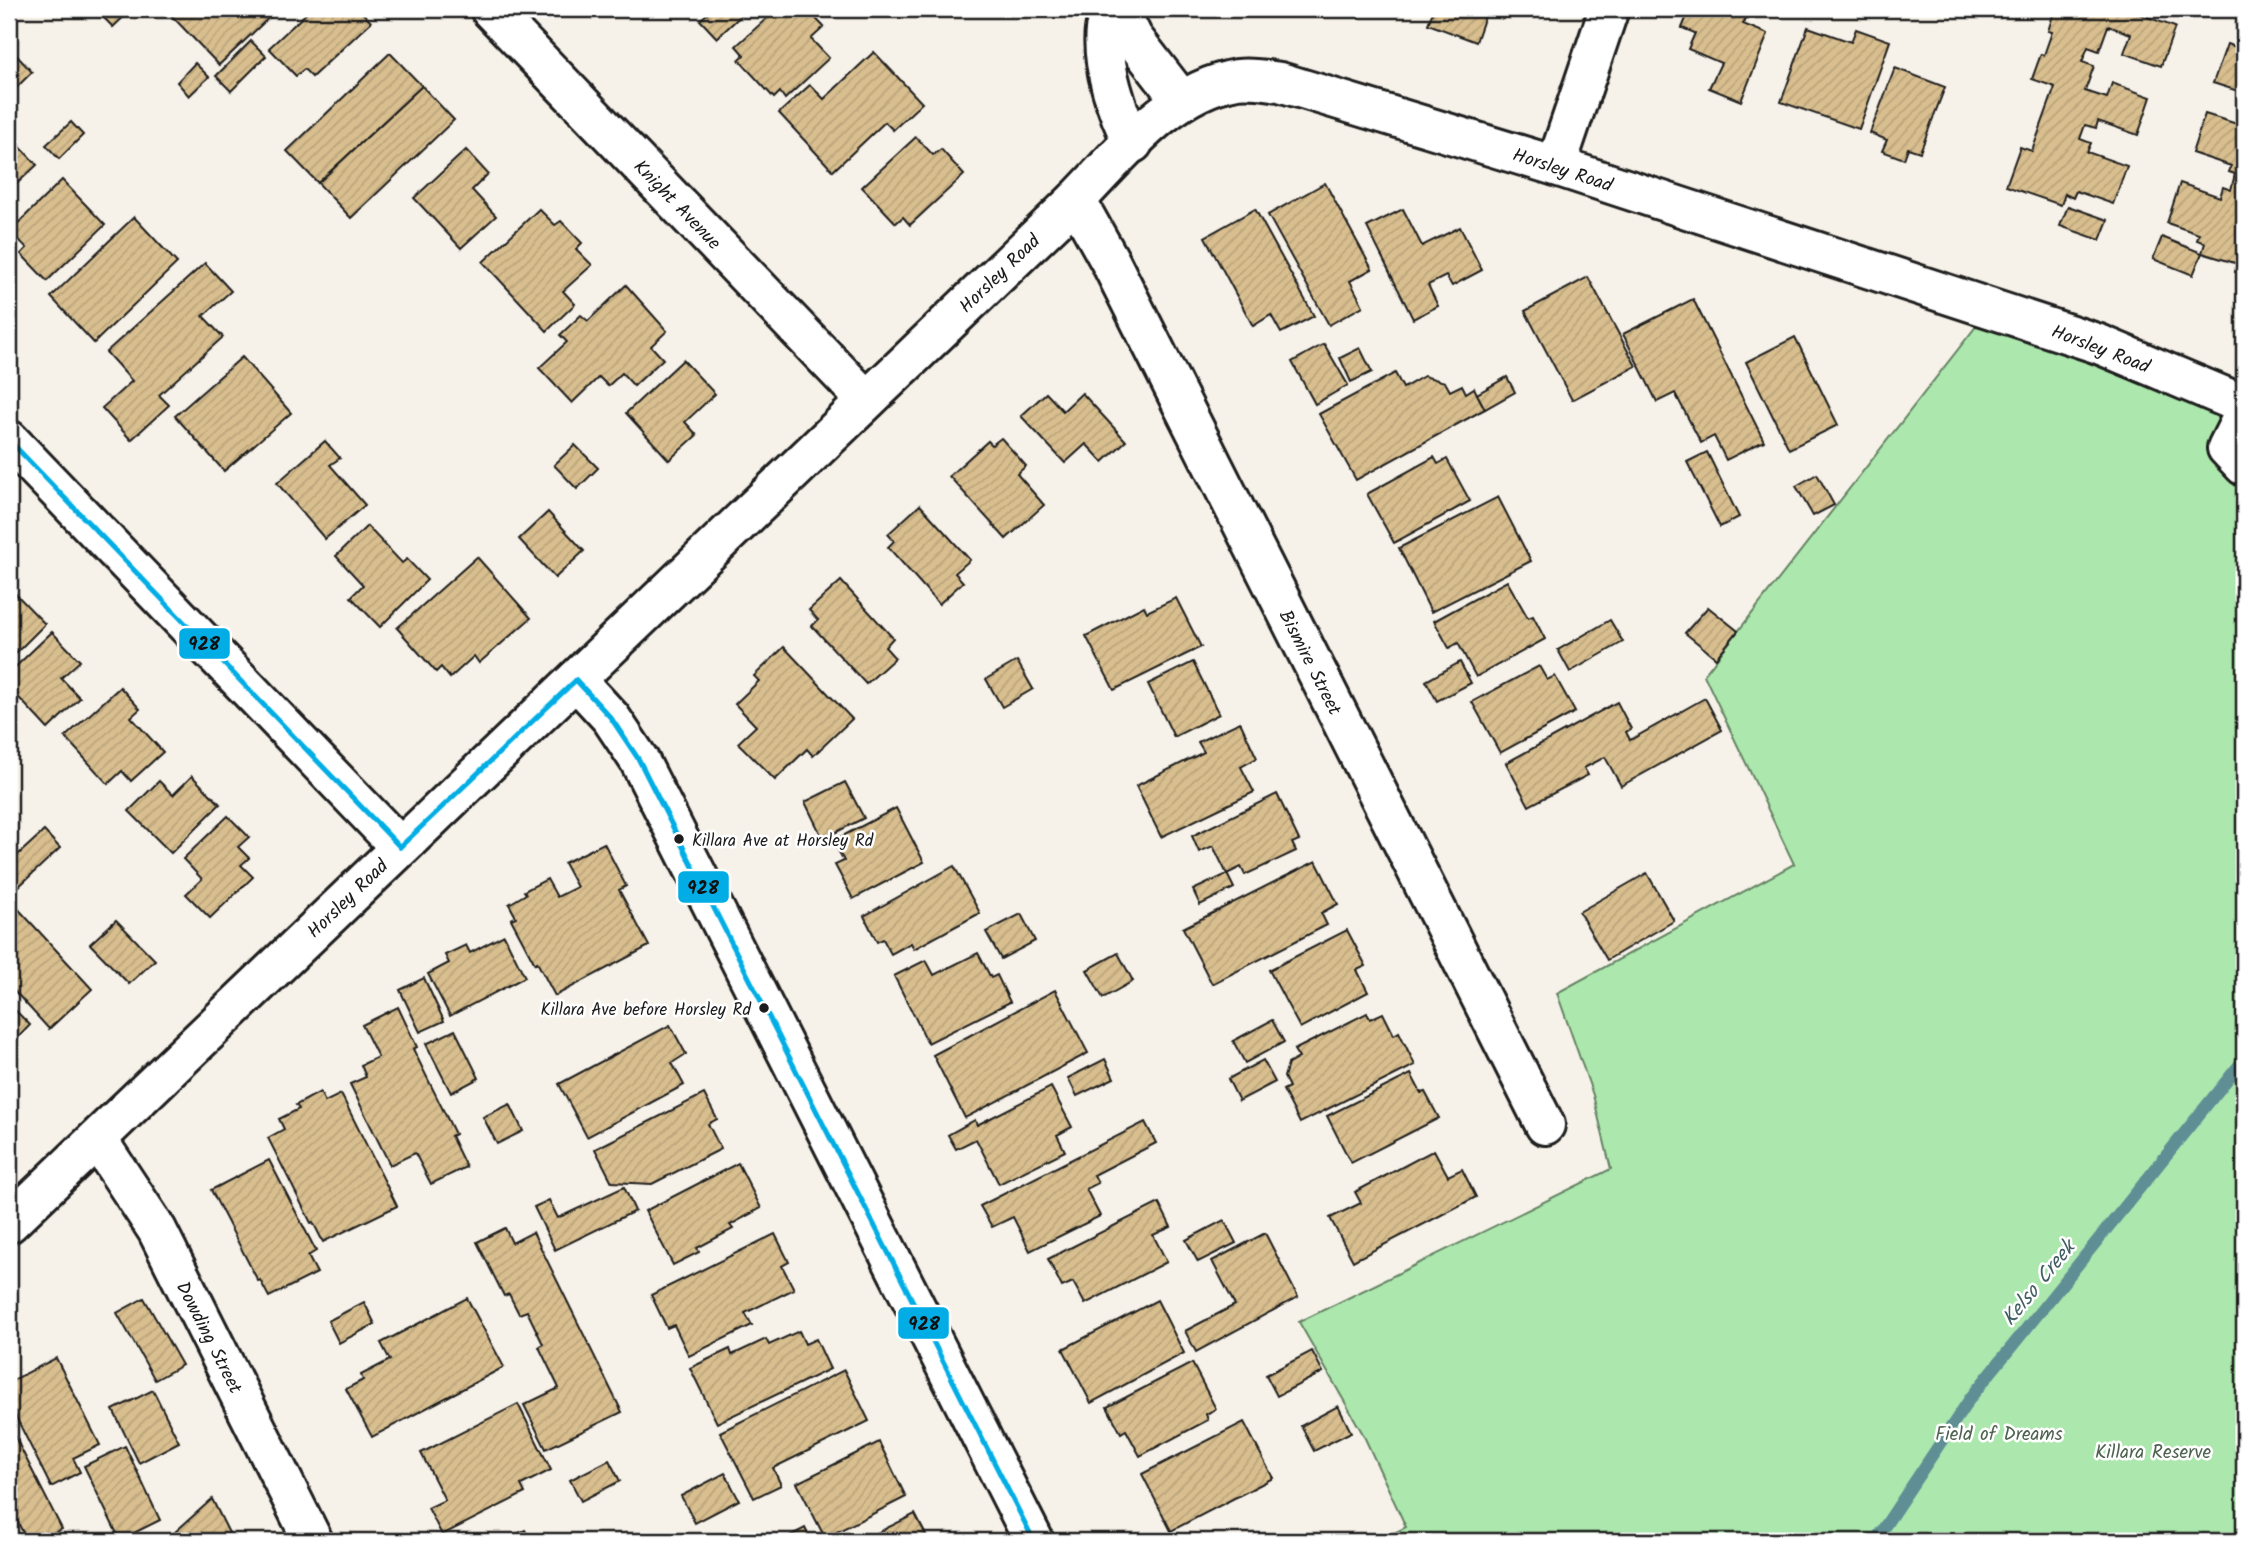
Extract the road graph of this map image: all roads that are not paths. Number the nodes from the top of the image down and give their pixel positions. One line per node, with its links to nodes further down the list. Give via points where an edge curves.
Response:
1 (491, 9): 9 (street, Knight Avenue)
2 (1111, 9): 6 (street, via 1105,31 1107,62 1117,106)
3 (1119, 9): 5 (street, via 1133,37)
4 (1609, 9): 7 (street)
5 (1181, 100): 6 (street, Horsley Road); 7 (street, Horsley Road, via 1218,84 1256,78 1306,89)
6 (1133, 143): 8 (street, Horsley Road)
7 (1556, 166): 10 (street, Horsley Road, via 2099,344)
8 (1076, 200): 9 (street, Horsley Road); 16 (street, Bismire Street)
9 (866, 400): 14 (street, Horsley Road)
10 (2244, 405)
11 (2244, 414): 13 (street, via 2227,448)
12 (9, 440): 15 (street)
13 (2244, 466)
14 (576, 680): 15 (street, Horsley Road); 20 (street, via 622,732 657,794)
15 (400, 848): 17 (street, Horsley Road)
16 (1545, 1125)
17 (97, 1139): 18 (street, Horsley Road); 19 (street, Dowding Street, via 157,1230)
18 (9, 1223)
19 (313, 1541)
20 (1034, 1541)

